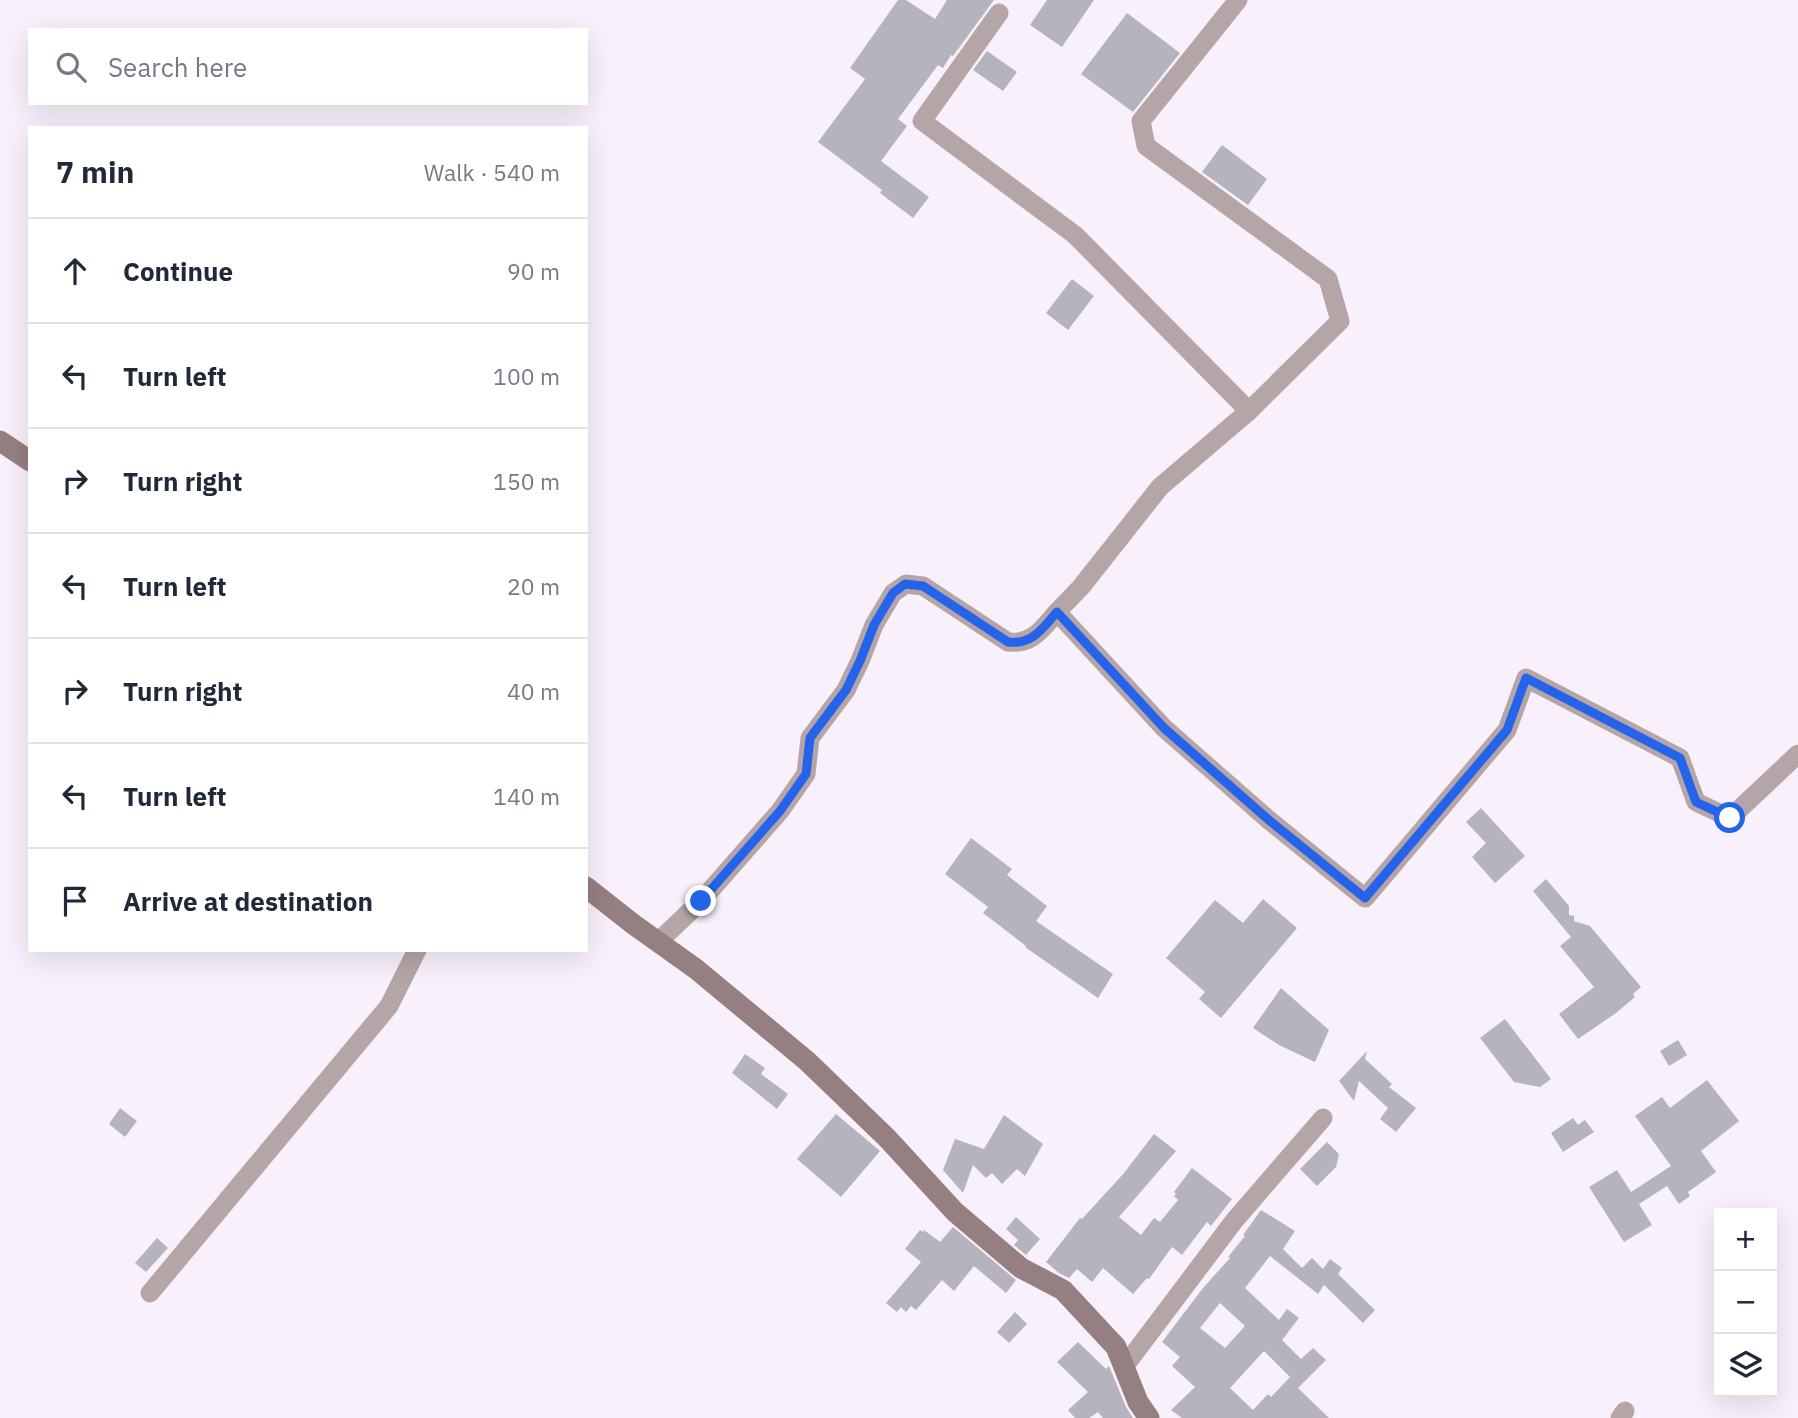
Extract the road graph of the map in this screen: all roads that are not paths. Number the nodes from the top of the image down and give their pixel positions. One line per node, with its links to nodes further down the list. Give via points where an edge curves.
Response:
1 (1238, 0): 3 (street, via 1141,121 1146,146 1328,279 1340,321)
2 (999, 13): 3 (street, via 922,121 1075,235)
3 (1249, 411): 6 (street, via 1160,487)
4 (0, 441): 5 (street)
5 (28, 460)
6 (1057, 612): 7 (street, via 1164,728 1365,898 1507,730 1526,678 1680,758 1696,802 1730,818); 9 (street, via 1021,644 1008,642 923,586 905,584 893,593 846,690 810,738 806,774 780,811 701,901)
7 (1798, 754)
8 (588, 889): 9 (street)
9 (658, 942): 13 (street, via 807,1061 955,1212 1020,1268 1063,1290 1116,1347)
10 (416, 952): 12 (street, via 389,1006)
11 (1323, 1118): 13 (street, via 1234,1221)
12 (150, 1293)
13 (1124, 1367): 14 (street)
14 (1149, 1418)

